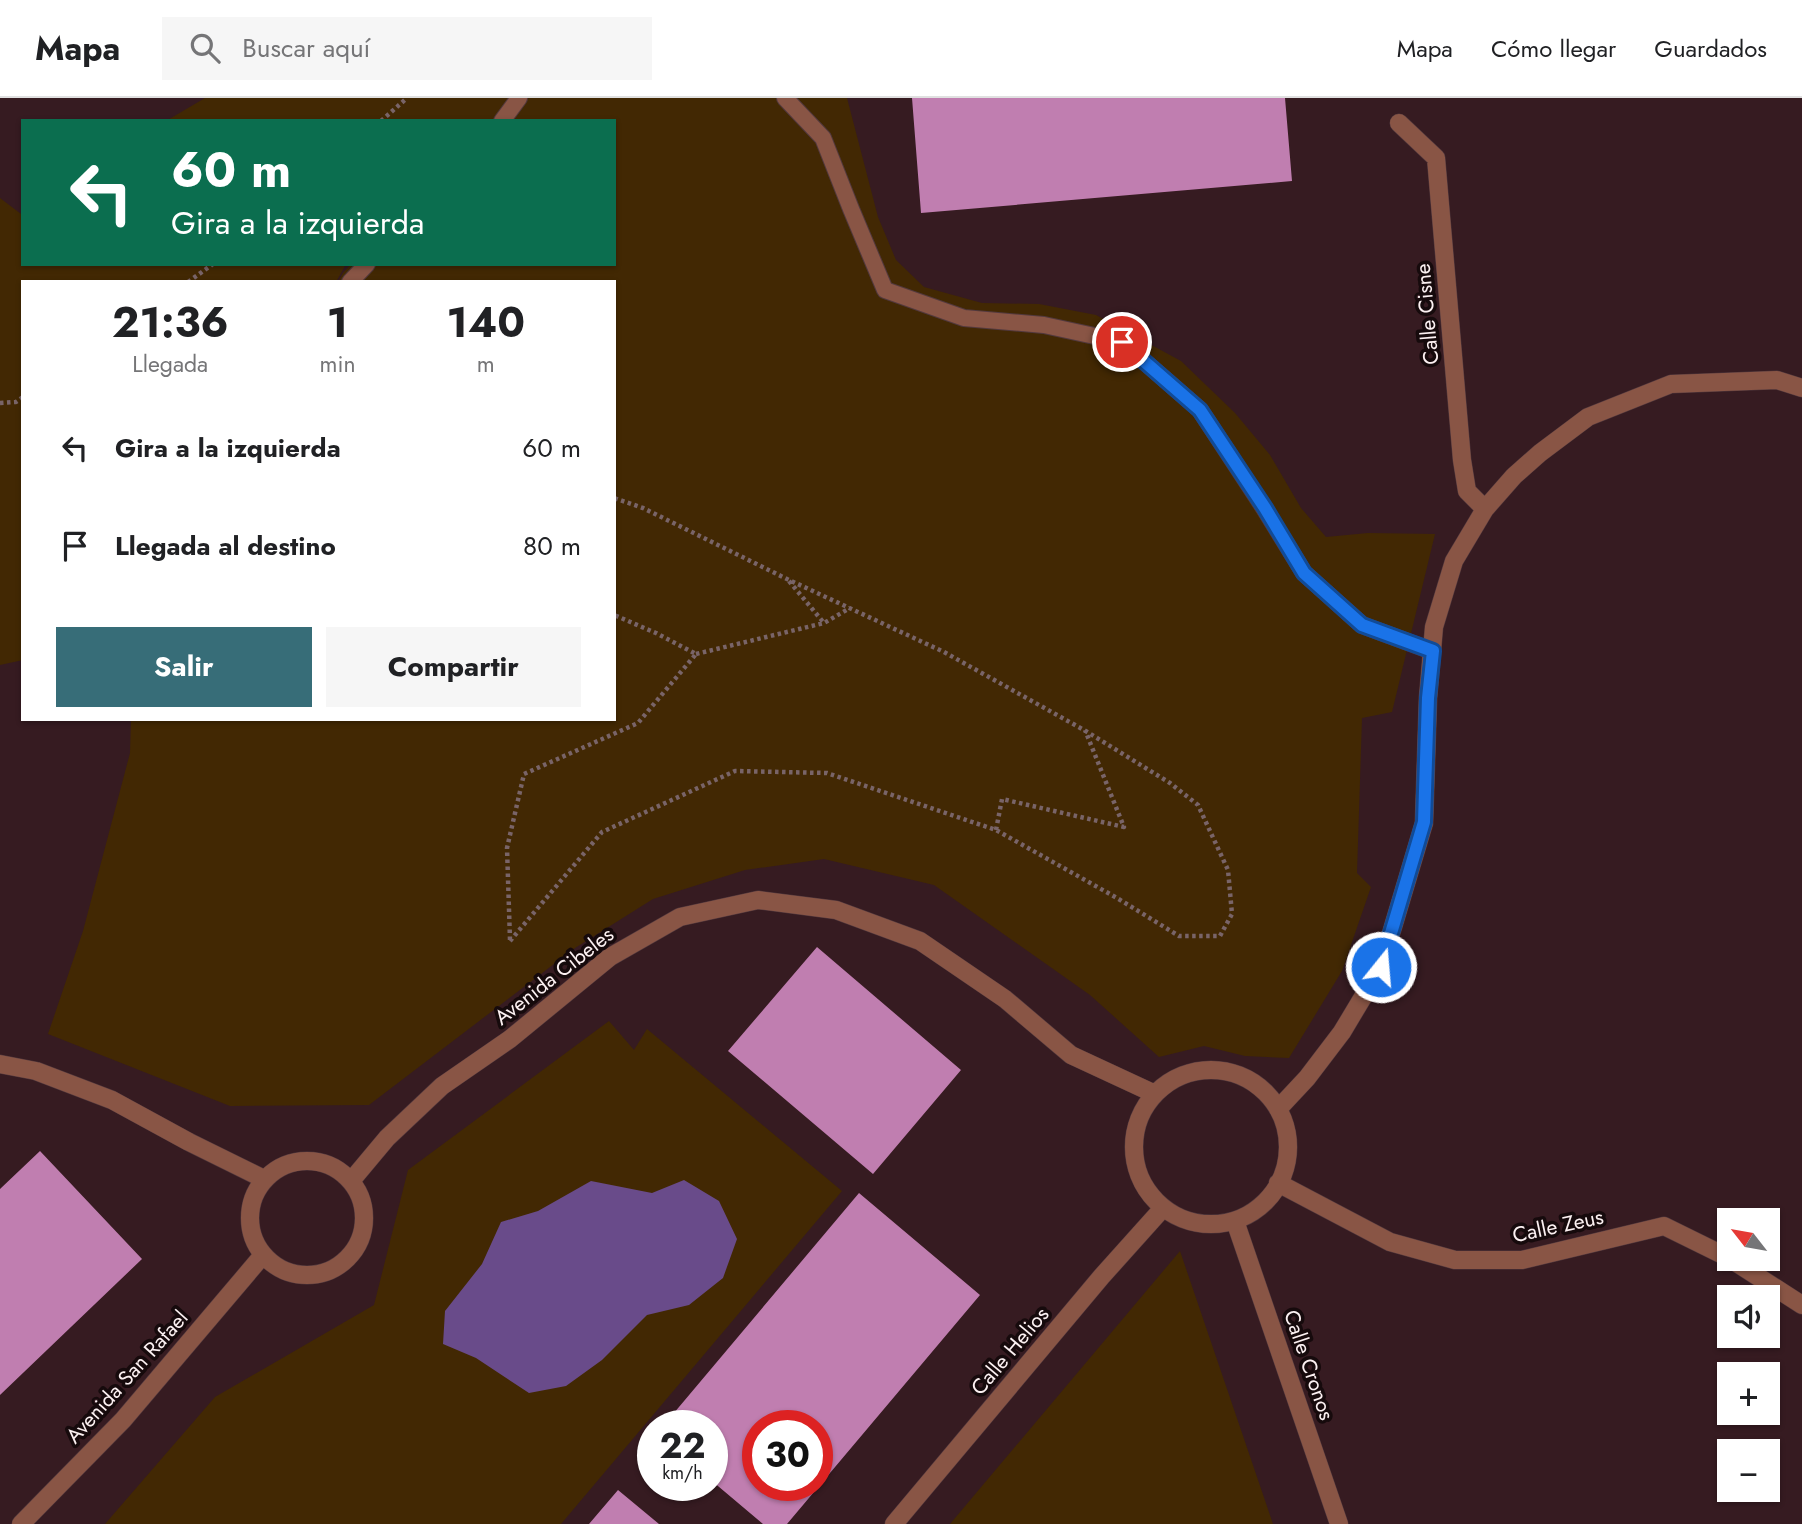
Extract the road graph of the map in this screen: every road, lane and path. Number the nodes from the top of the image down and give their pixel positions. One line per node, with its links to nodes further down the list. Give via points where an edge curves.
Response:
1 (407, 98): 4 (path)
2 (519, 98): 5 (lane)
3 (785, 98): 20 (lane, via 823,138 885,290 964,318 1044,325 1122,342 1200,410 1304,573 1362,625)
4 (383, 119)
5 (503, 119)
6 (1399, 123): 15 (street, Calle Cisne, via 1436,158 1462,460 1467,491)
7 (210, 266): 9 (path)
8 (365, 266): 10 (lane)
9 (191, 280)
10 (352, 280)
11 (1802, 388): 15 (street, via 1777,380 1671,384 1588,416 1514,476)
12 (21, 398): 13 (path)
13 (0, 403)
14 (616, 499): 16 (path)
15 (1485, 509): 20 (street, via 1454,561 1434,627)
16 (787, 579): 17 (path); 19 (path)
17 (850, 608): 19 (path); 22 (path, via 944,652)
18 (616, 616): 21 (path)
19 (824, 623): 21 (path)
20 (1433, 651): 26 (street, via 1424,822 1381,967 1342,1032)
21 (696, 653): 23 (path, via 638,723 524,774 507,848 510,940 602,832 735,771 827,773)
22 (1084, 730): 23 (path, via 1124,827 1002,799); 23 (path, via 1198,805 1228,870 1232,914 1220,936 1179,936)
23 (996, 830)
24 (0, 1064): 27 (street, via 36,1071 112,1100)
25 (1155, 1094): 26 (street, via 1174,1079 1197,1071 1221,1070 1263,1090); 28 (street, Avenida Cibeles, via 1071,1055 1005,999 920,941 836,910 758,900 680,917 610,957 510,1040 442,1086 387,1138); 30 (street, via 1140,1115 1134,1139 1135,1165 1145,1189)
26 (1278, 1109): 29 (street, via 1287,1133 1287,1159)
27 (264, 1179): 28 (street, via 280,1167 318,1161); 33 (street, via 250,1208 254,1241)
28 (351, 1181): 33 (street, via 364,1213 363,1232 344,1262 311,1276 276,1267)
29 (1278, 1183): 31 (street, via 1253,1212); 32 (street, Calle Zeus, via 1390,1242 1455,1260 1522,1260 1664,1226)
30 (1163, 1208): 31 (street, via 1185,1220 1210,1225); 37 (street, Calle Helios)
31 (1236, 1220): 38 (street, Calle Cronos)
32 (1717, 1252)
33 (263, 1255): 36 (street, Avenida San Rafael, via 123,1420)
34 (1749, 1271): 35 (street, Calle Zeus)
35 (1802, 1305)
36 (22, 1524)
37 (894, 1524)
38 (1339, 1524)

